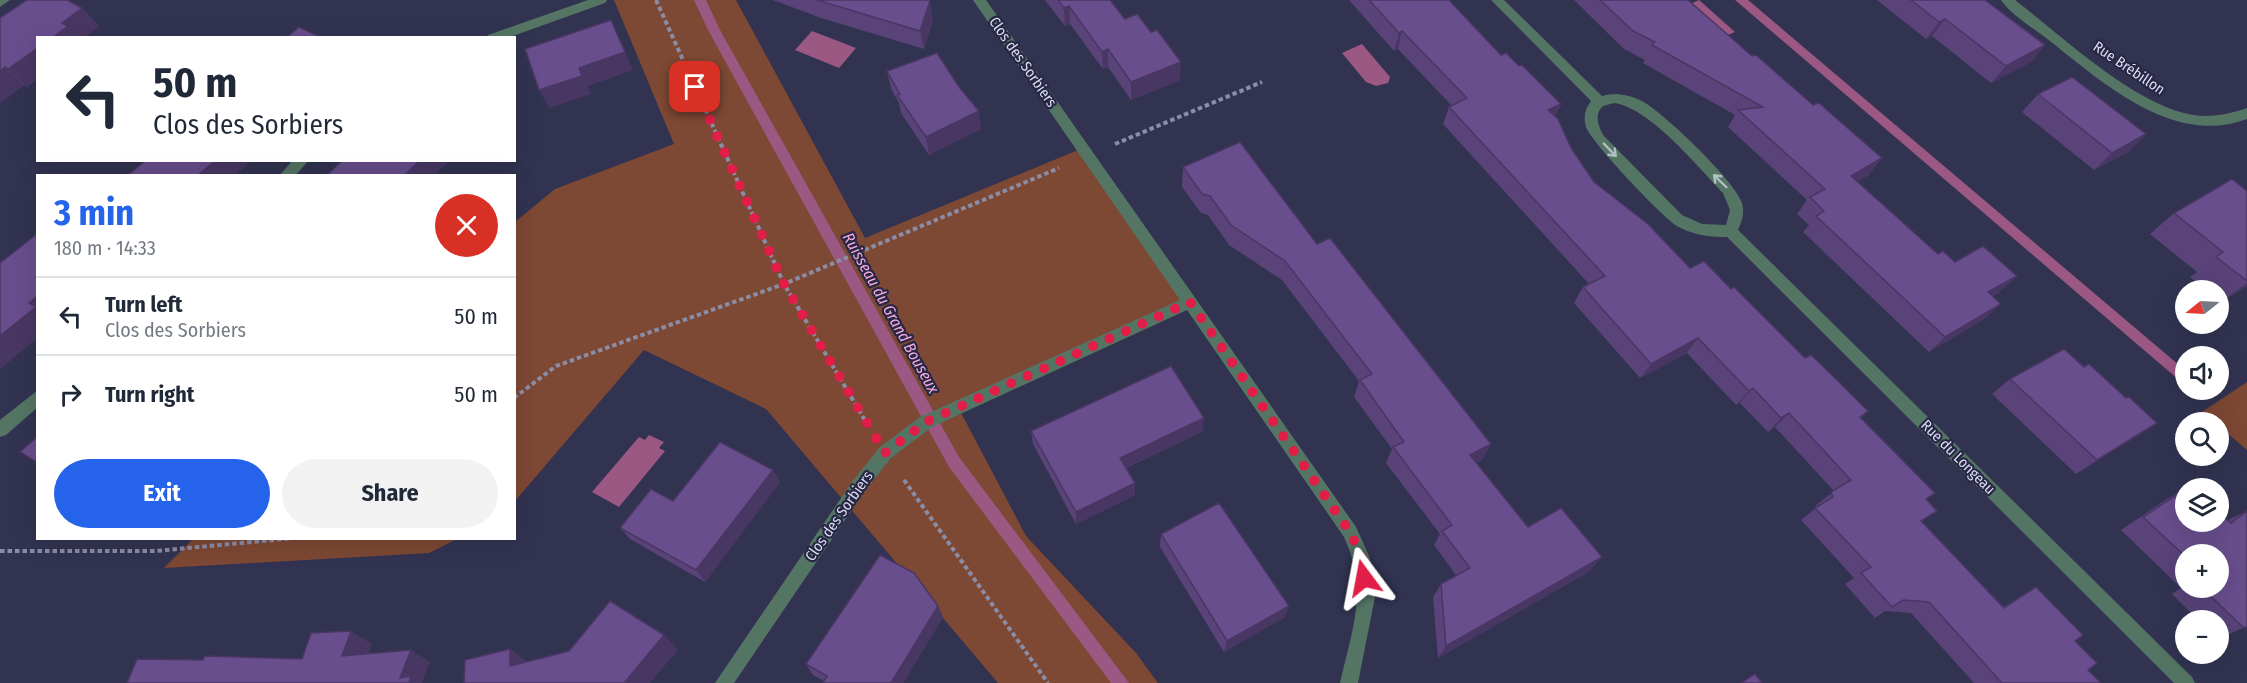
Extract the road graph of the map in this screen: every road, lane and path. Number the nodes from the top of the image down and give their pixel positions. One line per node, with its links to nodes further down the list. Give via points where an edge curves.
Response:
1 (4, 0): 7 (street)
2 (601, 0): 8 (street)
3 (656, 0): 15 (path)
4 (980, 0): 16 (street, Clos des Sorbiers)
5 (1497, 0): 9 (street)
6 (2007, 0): 10 (street, Rue Brébillon, via 2152,105 2182,118 2212,121)
7 (0, 3)
8 (498, 36)
9 (1599, 101): 13 (street, one-way to 9, via 1738,212 1728,189 1638,104); 13 (street, one-way to 13, via 1590,117 1598,138 1677,219 1701,230)
10 (2247, 113)
11 (301, 162): 12 (street)
12 (288, 174)
13 (1730, 231): 26 (street, Rue du Longeau)
14 (864, 250): 15 (path)
15 (784, 284): 17 (path, via 556,366); 20 (path)
16 (1190, 302): 20 (street, Clos des Sorbiers, via 926,422); 25 (street, Clos des Sorbiers, via 1350,532 1362,558 1367,597)
17 (516, 396)
18 (36, 398): 19 (street)
19 (0, 430)
20 (885, 453): 23 (street, Clos des Sorbiers, via 858,486); 24 (path)
21 (273, 540): 22 (path, via 156,551)
22 (0, 551)
23 (724, 683)
24 (1048, 683)
25 (1349, 683)
26 (2186, 683)

